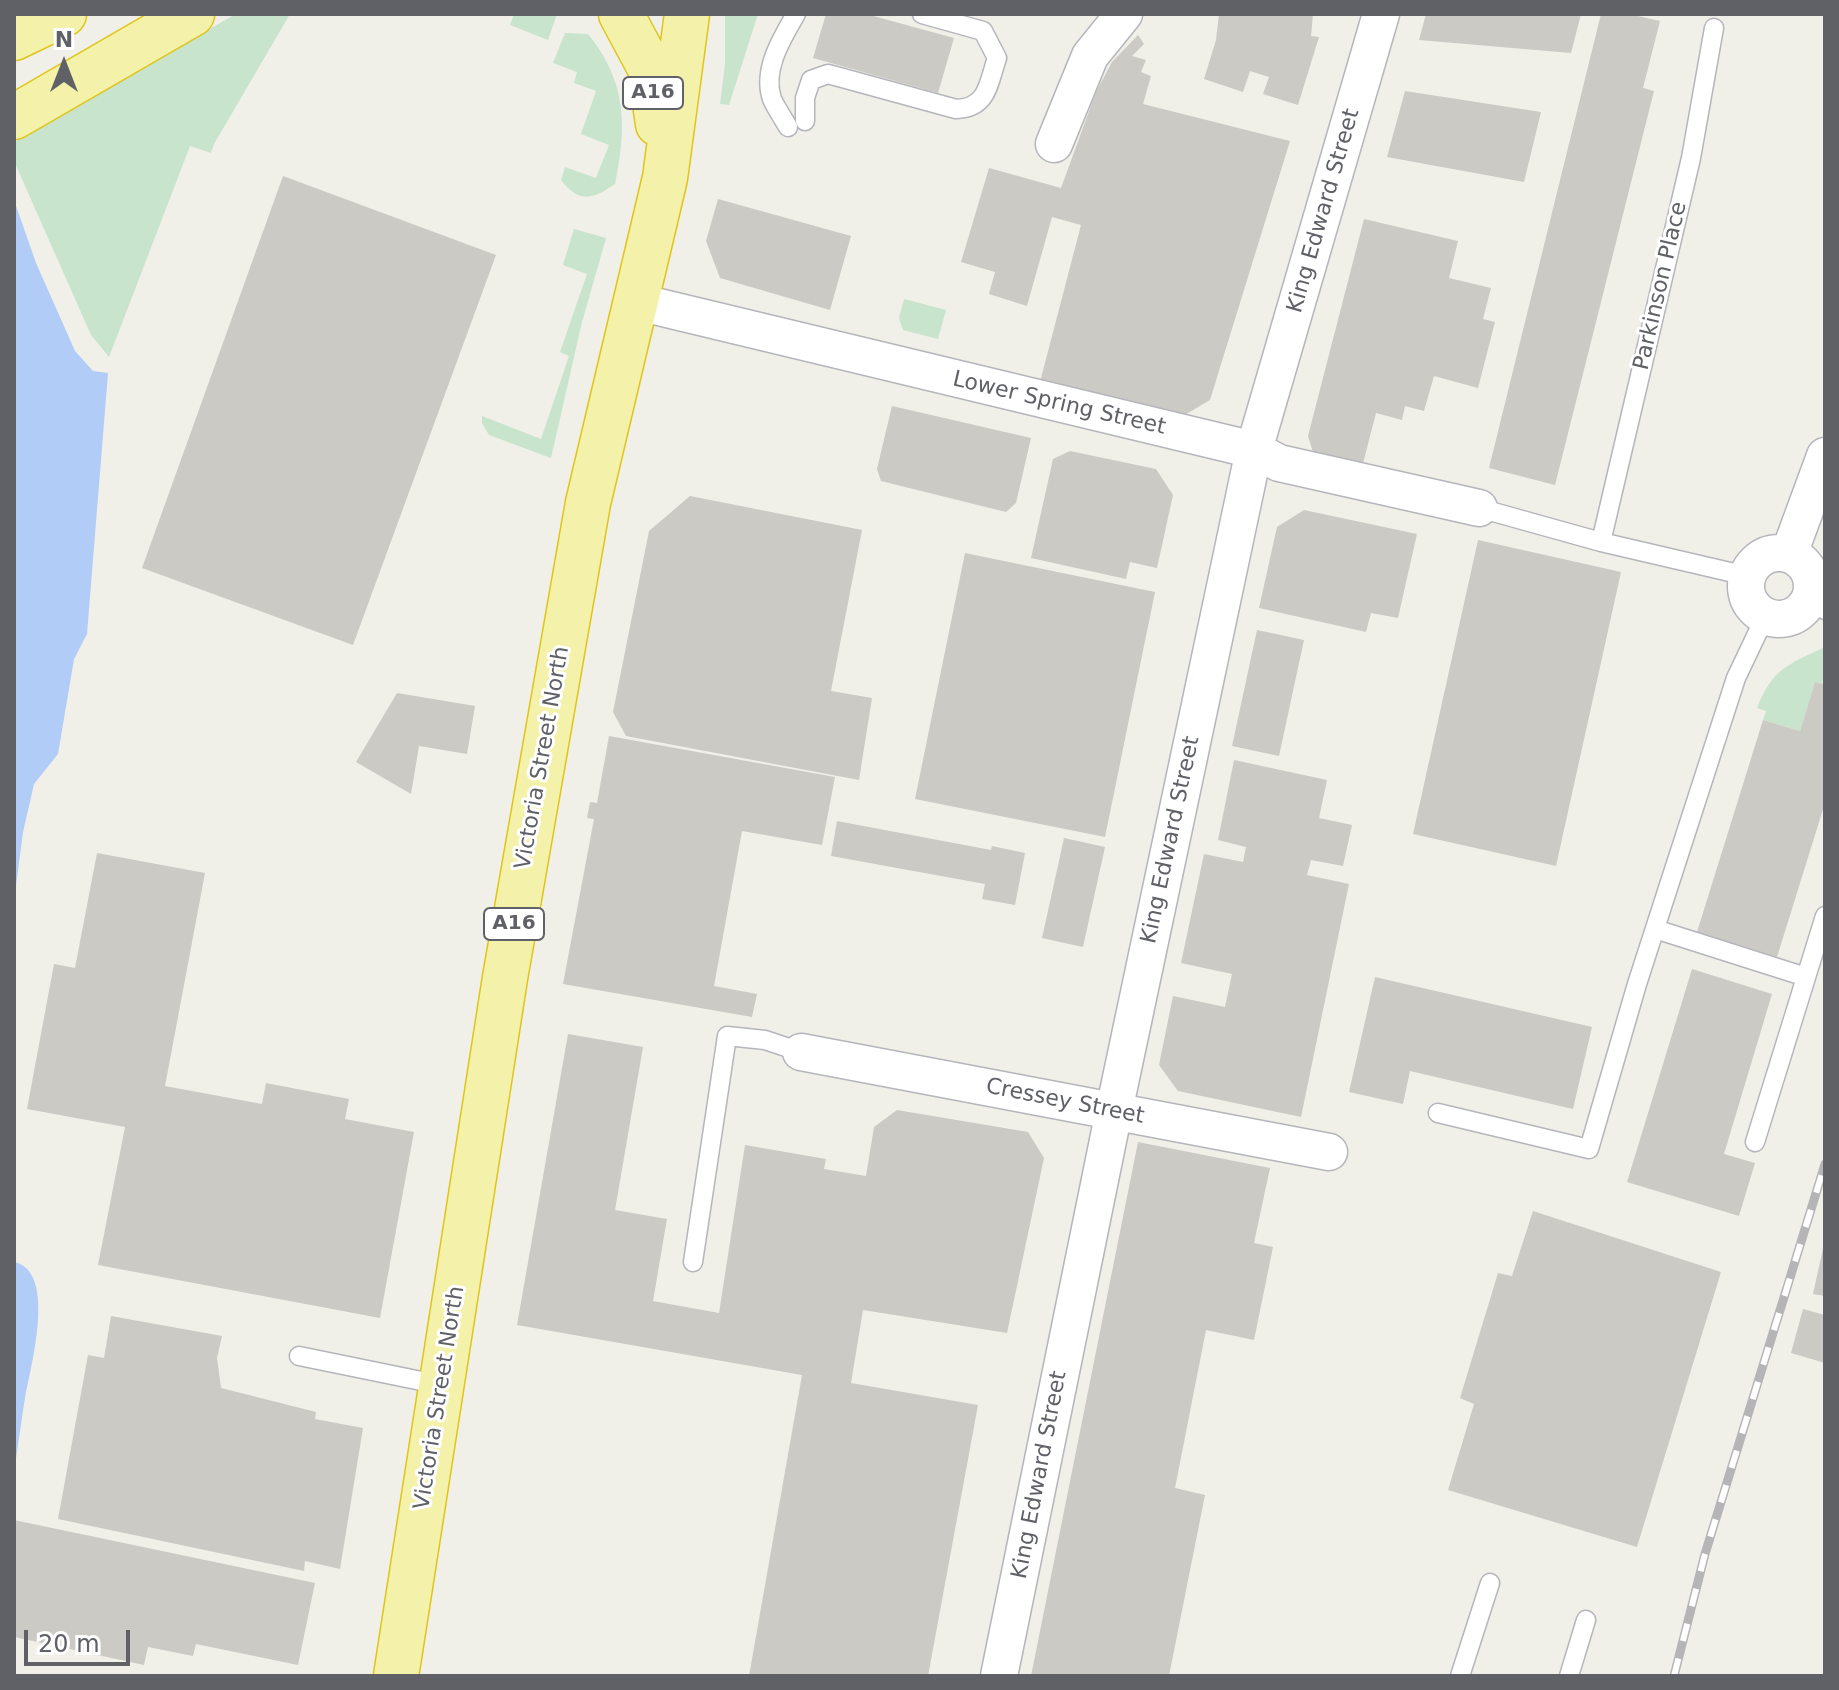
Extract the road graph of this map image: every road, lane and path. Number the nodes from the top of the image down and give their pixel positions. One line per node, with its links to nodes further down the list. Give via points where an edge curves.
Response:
1 (64, 14): 10 (highway)
2 (192, 14): 11 (highway)
3 (621, 14): 13 (highway, Victoria Street North / A16, via 650,68)
4 (687, 14): 13 (highway, Victoria Street North / A16)
5 (796, 14): 6 (lane, via 768,79 772,99 796,124 811,80 828,74 956,109 970,109 982,101 997,58 983,31)
6 (922, 14)
7 (1124, 14): 12 (street, via 1090,56)
8 (1381, 14): 15 (street, King Edward Street)
9 (1714, 28): 18 (lane, Parkinson Place, via 1691,158)
10 (14, 38)
11 (17, 116)
12 (1054, 144)
13 (665, 178): 14 (highway, Victoria Street North / A16)
14 (638, 302): 15 (street, Lower Spring Street); 33 (highway, Victoria Street North / A16, via 586,518 505,978)
15 (1254, 450): 17 (street, Lower Spring Street, via 1279,463); 27 (street, King Edward Street)
16 (1825, 456): 19 (street)
17 (1479, 508): 18 (lane)
18 (1601, 542): 20 (lane)
19 (1789, 554): 20 (street, via 1768,554); 21 (street, via 1812,576)
20 (1747, 576): 22 (street, via 1750,603)
21 (1818, 604): 22 (street, via 1787,618)
22 (1765, 617): 24 (lane, via 1736,678)
23 (1825, 916): 25 (lane)
24 (1655, 929): 25 (lane); 28 (lane, via 1589,1149)
25 (1806, 977): 29 (lane)
26 (801, 1052): 27 (street, Cressey Street); 31 (lane, via 765,1040 727,1036)
27 (1114, 1111): 30 (street, Cressey Street); 37 (street, King Edward Street)
28 (1438, 1113)
29 (1755, 1142)
30 (1329, 1152)
31 (693, 1262)
32 (299, 1356): 33 (lane)
33 (443, 1385): 36 (highway, Victoria Street North / A16)
34 (1490, 1583): 38 (lane)
35 (1586, 1620): 39 (lane)
36 (396, 1676)
37 (999, 1676)
38 (1460, 1676)
39 (1569, 1676)

